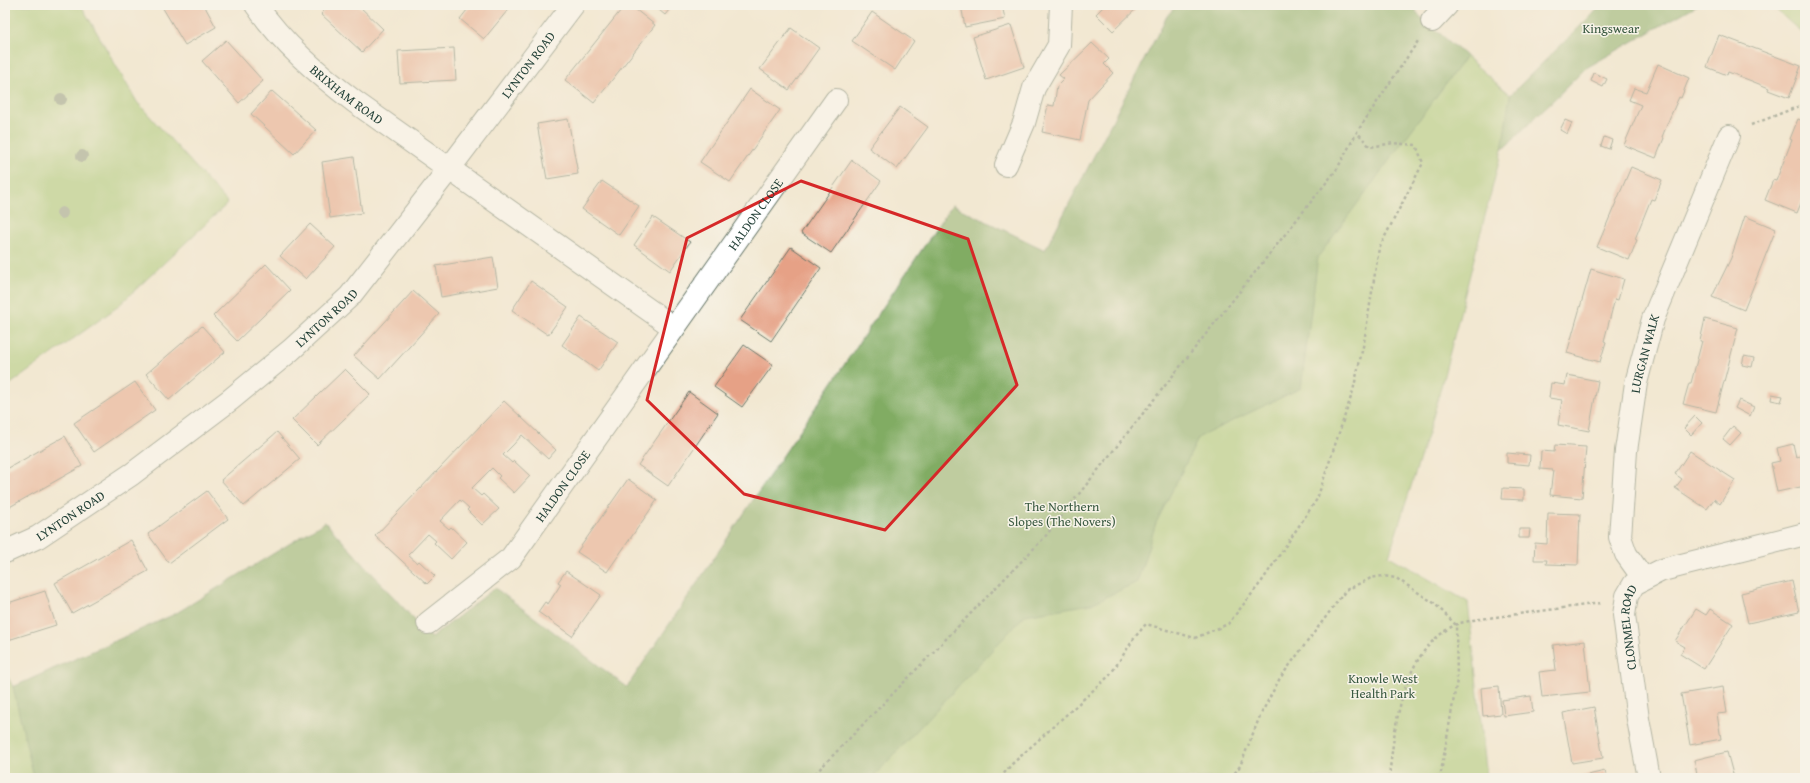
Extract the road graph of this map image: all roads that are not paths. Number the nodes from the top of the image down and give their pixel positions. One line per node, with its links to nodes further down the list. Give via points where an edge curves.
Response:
1 (256, 5): 9 (street, BRIXHAM ROAD, via 270,25 311,68)
2 (573, 5): 9 (street, LYNTON ROAD)
3 (1061, 5): 8 (street, via 1059,45 1034,88 1024,123)
4 (1447, 5): 5 (street)
5 (1432, 21)
6 (836, 100): 10 (street, HALDON CLOSE)
7 (1729, 136): 13 (street, LURGAN WALK, via 1653,319 1636,383 1626,451 1620,537 1626,554)
8 (1006, 165)
9 (449, 169): 10 (street); 12 (street, LYNTON ROAD, via 350,296 291,350 132,474 38,537)
10 (673, 327): 14 (street, HALDON CLOSE, via 511,558)
11 (1805, 534): 13 (street, CLONMEL ROAD, via 1662,570)
12 (5, 552)
13 (1643, 578): 15 (street, CLONMEL ROAD, via 1634,584 1627,596 1624,615)
14 (428, 623)
15 (1649, 778)

